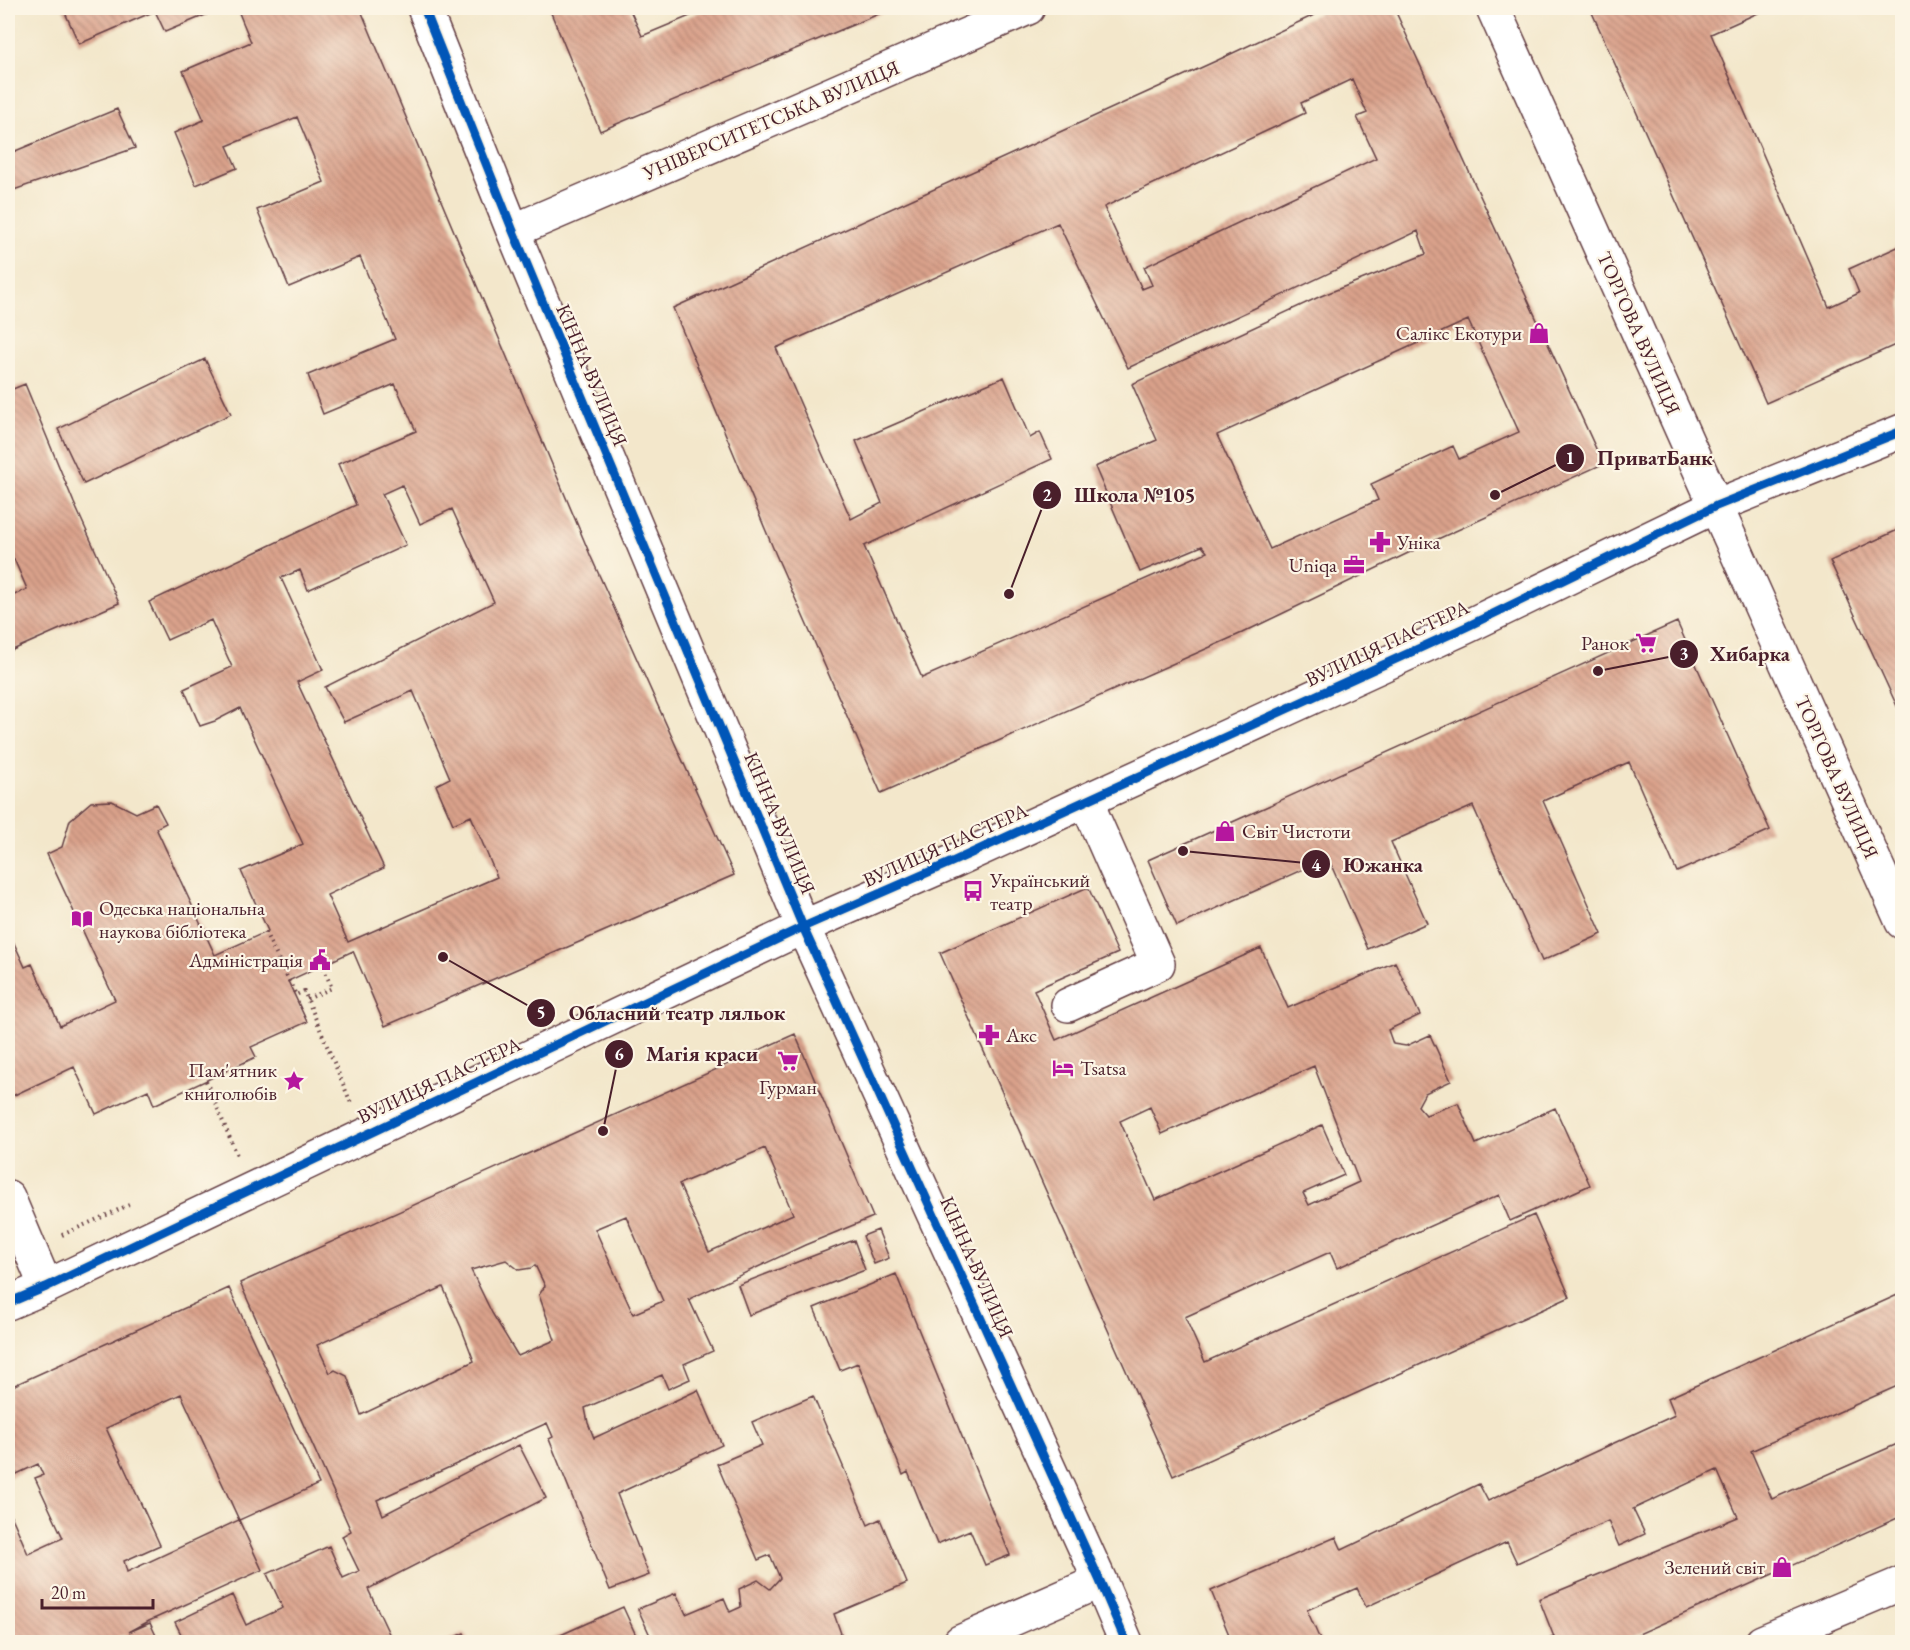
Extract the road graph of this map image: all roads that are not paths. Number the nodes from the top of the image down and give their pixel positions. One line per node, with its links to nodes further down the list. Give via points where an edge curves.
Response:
1 (424, 8): 4 (street, КІННА ВУЛИЦЯ)
2 (1028, 8): 4 (street, УНІВЕРСИТЕТСЬКА ВУЛИЦЯ)
3 (1493, 8): 6 (street, ТОРГОВА ВУЛИЦЯ)
4 (513, 231): 9 (street, КІННА ВУЛИЦЯ)
5 (1902, 431): 6 (street, ВУЛИЦЯ ПАСТЕРА)
6 (1716, 506): 7 (street, ВУЛИЦЯ ПАСТЕРА, via 1466,627); 8 (street, ТОРГОВА ВУЛИЦЯ)
7 (1086, 801): 9 (street, ВУЛИЦЯ ПАСТЕРА); 10 (street, via 1158,964)
8 (1902, 922)
9 (803, 927): 12 (street, ВУЛИЦЯ ПАСТЕРА); 14 (street, КІННА ВУЛИЦЯ)
10 (1068, 1005)
11 (8, 1197): 12 (street)
12 (46, 1287): 13 (street, ВУЛИЦЯ ПАСТЕРА)
13 (8, 1303)
14 (1100, 1581): 16 (street); 17 (street, КІННА ВУЛИЦЯ)
15 (1902, 1583): 18 (street)
16 (960, 1642)
17 (1126, 1642)
18 (1762, 1642)

